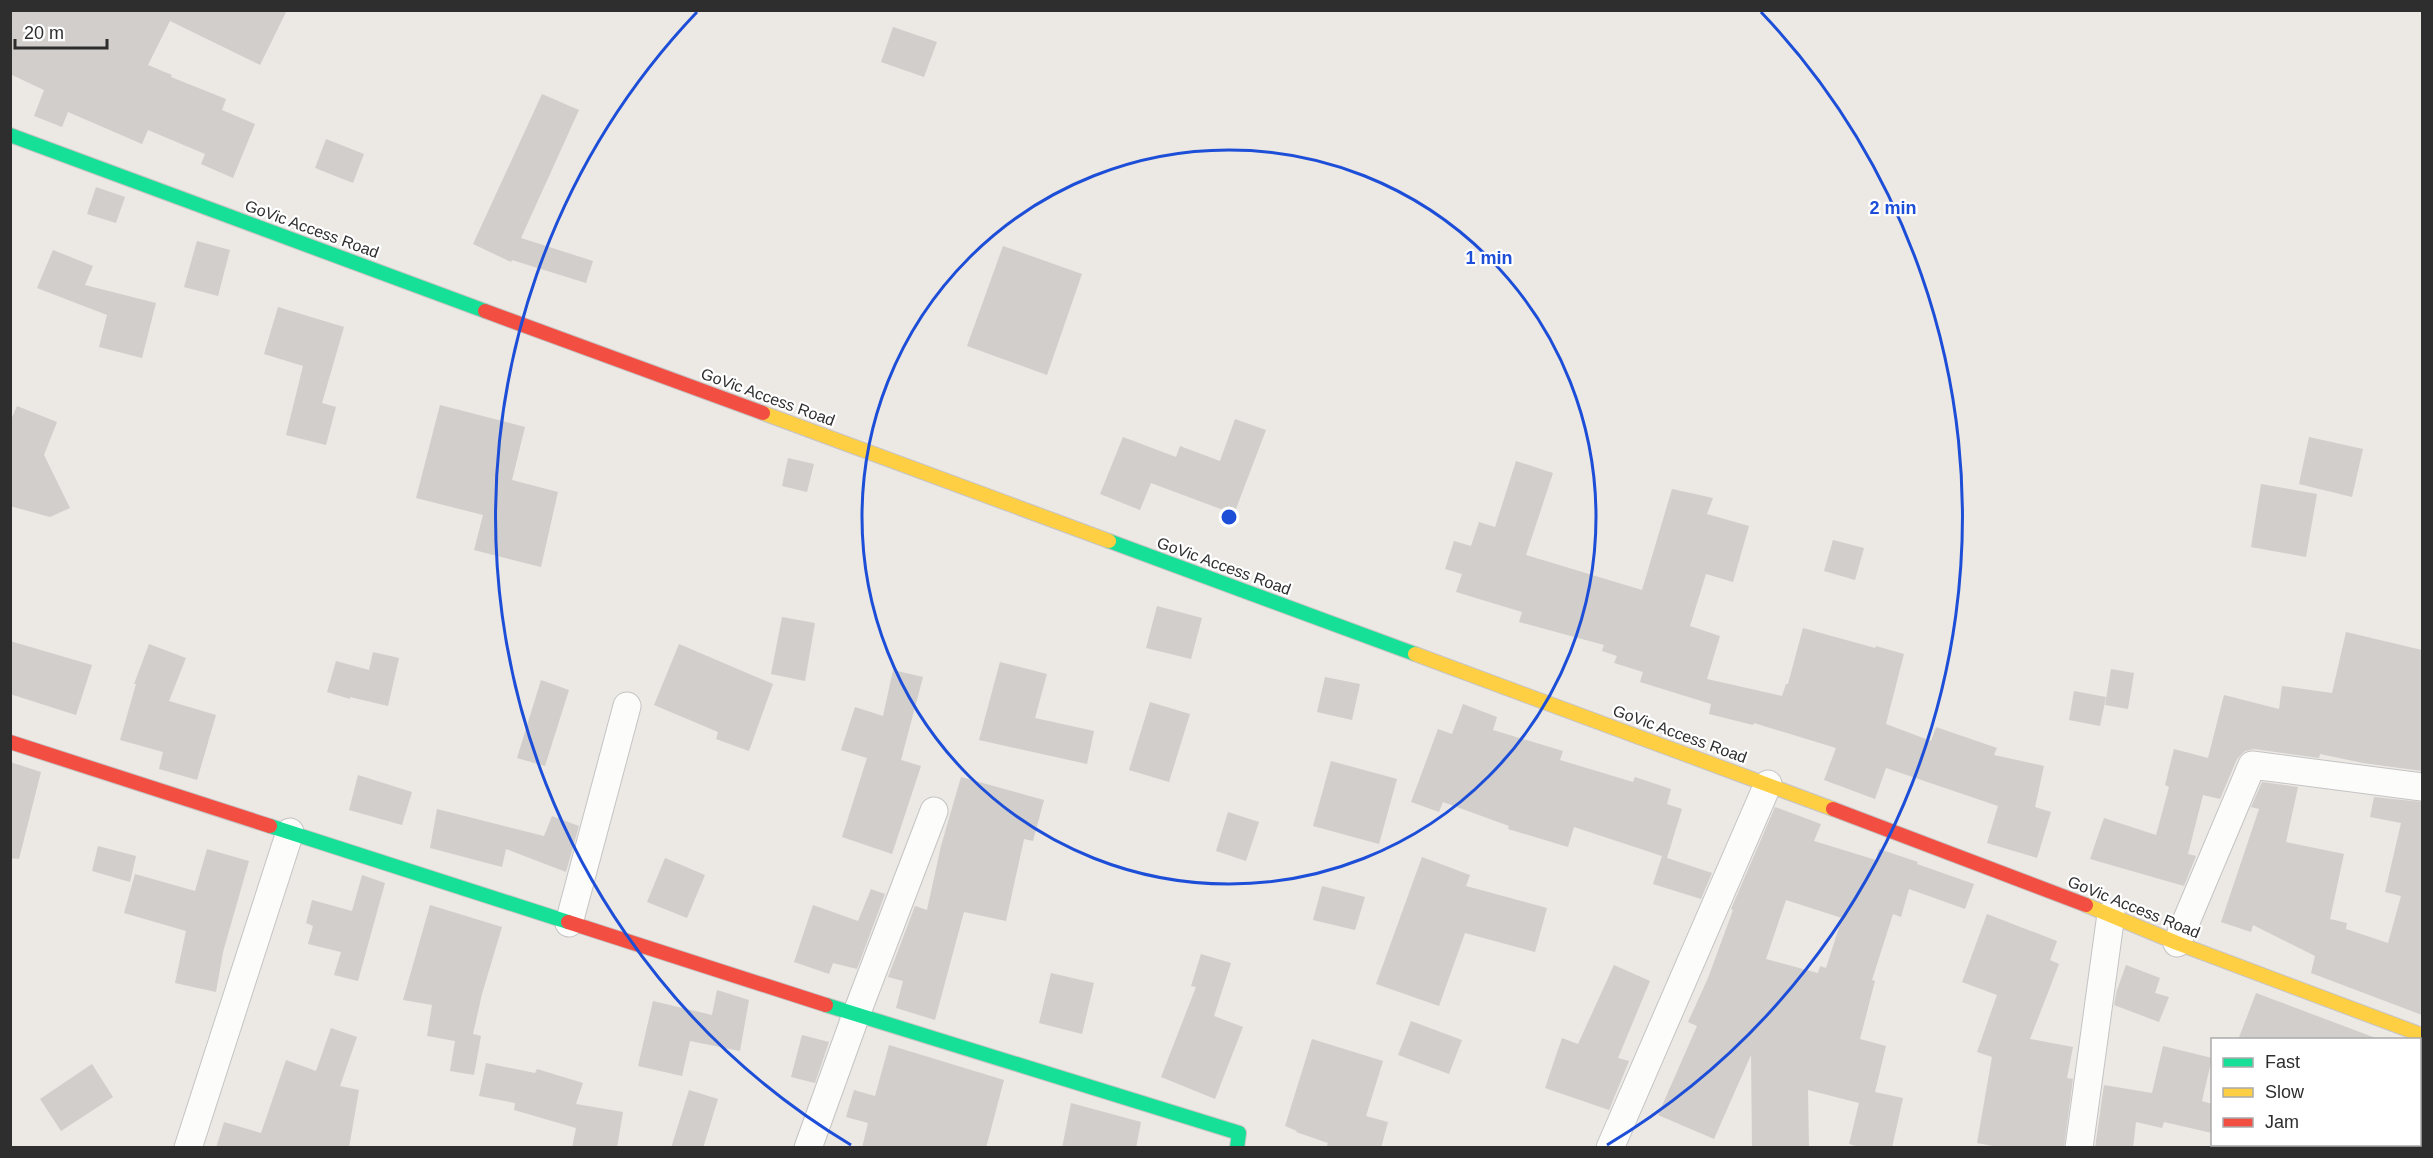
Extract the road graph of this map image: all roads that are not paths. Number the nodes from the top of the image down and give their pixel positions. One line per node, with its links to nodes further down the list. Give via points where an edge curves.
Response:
1 (10, 135): 4 (main road, GoVic Access Road)
2 (627, 706): 9 (street)
3 (10, 742): 7 (main road)
4 (1768, 784): 8 (main road, GoVic Access Road); 16 (street)
5 (2422, 787): 10 (street, via 2252,765)
6 (934, 811): 11 (street)
7 (290, 832): 9 (main road); 13 (street)
8 (2111, 915): 10 (main road, GoVic Access Road); 17 (street)
9 (569, 923): 11 (main road)
10 (2177, 943): 12 (main road, GoVic Access Road)
11 (856, 1015): 14 (street); 15 (main road, via 1239,1133)
12 (2422, 1035)
13 (188, 1148)
14 (808, 1148)
15 (1237, 1148)
16 (1610, 1148)
17 (2079, 1148)

